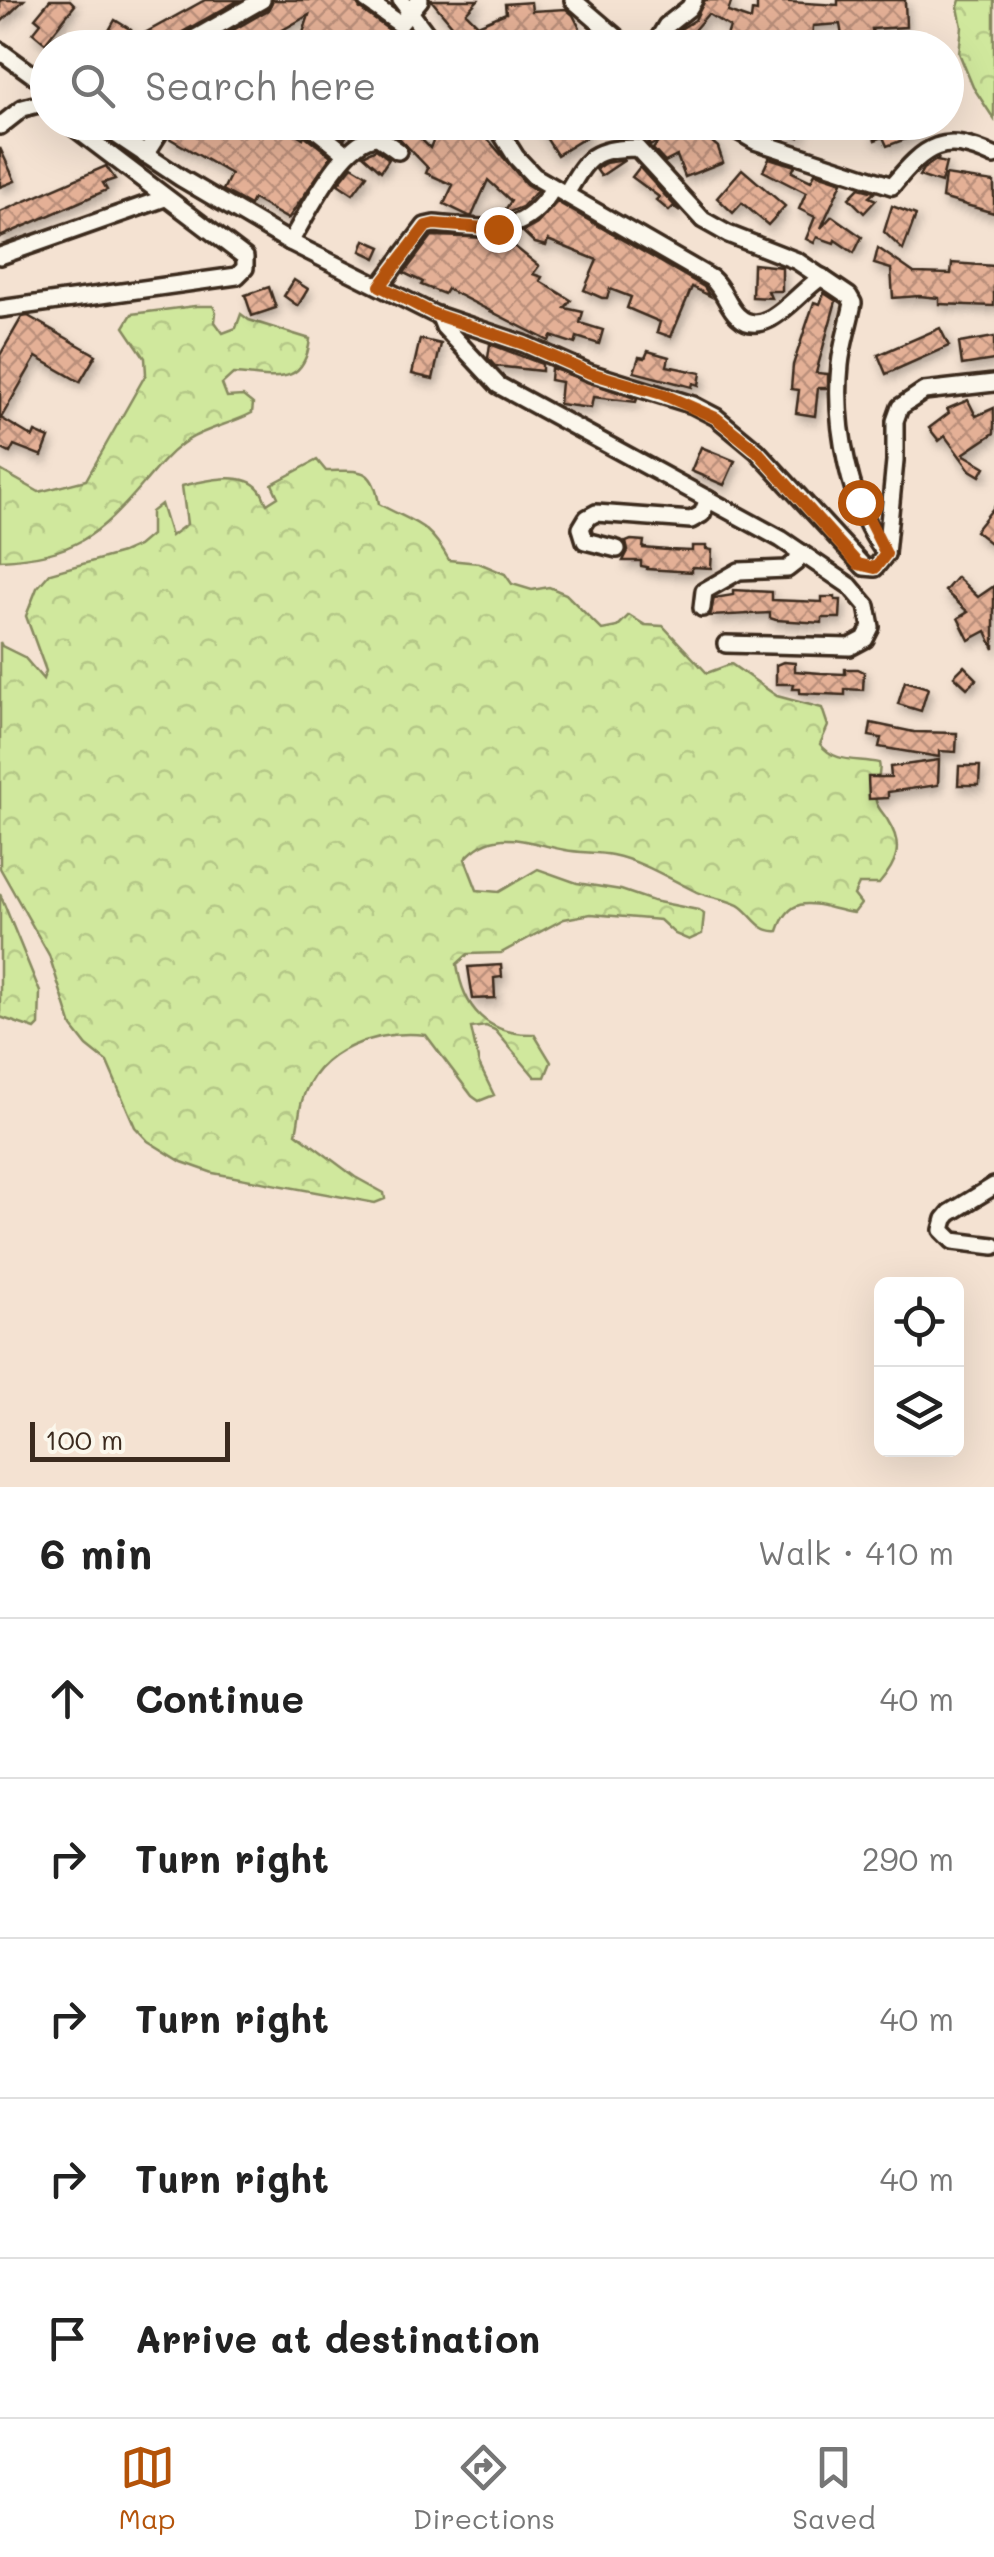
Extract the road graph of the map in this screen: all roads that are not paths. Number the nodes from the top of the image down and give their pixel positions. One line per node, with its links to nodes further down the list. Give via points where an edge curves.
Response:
1 (262, 0): 6 (street)
2 (366, 0): 5 (street, via 398,24)
3 (573, 0): 8 (street)
4 (694, 0): 9 (street)
5 (411, 4): 7 (street)
6 (210, 30)
7 (426, 30)
8 (608, 30)
9 (664, 30)
10 (0, 51): 11 (street)
11 (30, 73)
12 (30, 106): 13 (street)
13 (0, 126)
14 (90, 140): 27 (street)
15 (123, 140): 24 (street)
16 (155, 140): 24 (street)
17 (329, 140): 23 (street)
18 (364, 140): 23 (street)
19 (382, 140): 22 (street)
20 (506, 140): 26 (street, via 534,176)
21 (753, 140): 25 (street, via 892,186 939,143 967,144)
22 (398, 151)
23 (345, 153): 28 (street)
24 (145, 155): 28 (street)
25 (994, 156)
26 (560, 191): 30 (street, via 595,153 637,148 702,220); 30 (street, via 711,278 737,316 755,325 771,320); 31 (street, via 514,226 426,226)
27 (166, 198): 29 (street); 32 (street, via 245,258 245,268 237,276)
28 (290, 242): 31 (street)
29 (1, 254)
30 (822, 277): 38 (street, via 853,303 840,361 839,424 860,502)
31 (380, 286): 33 (street)
32 (0, 310)
33 (440, 316): 35 (street, via 498,384); 38 (street, via 716,418 757,451 858,564 875,568)
34 (994, 383): 38 (street, via 924,392 900,407)
35 (708, 499): 36 (street, via 702,514 690,520 596,513 586,518 580,532 585,542); 37 (street)
36 (617, 548)
37 (800, 552): 39 (street, via 787,570 744,570 704,591); 40 (street, via 863,598 871,628 865,639 850,648)
38 (886, 554)
39 (702, 608)
40 (726, 644)
41 (994, 1186): 42 (street, via 950,1213 942,1230 953,1242)
42 (994, 1246)

